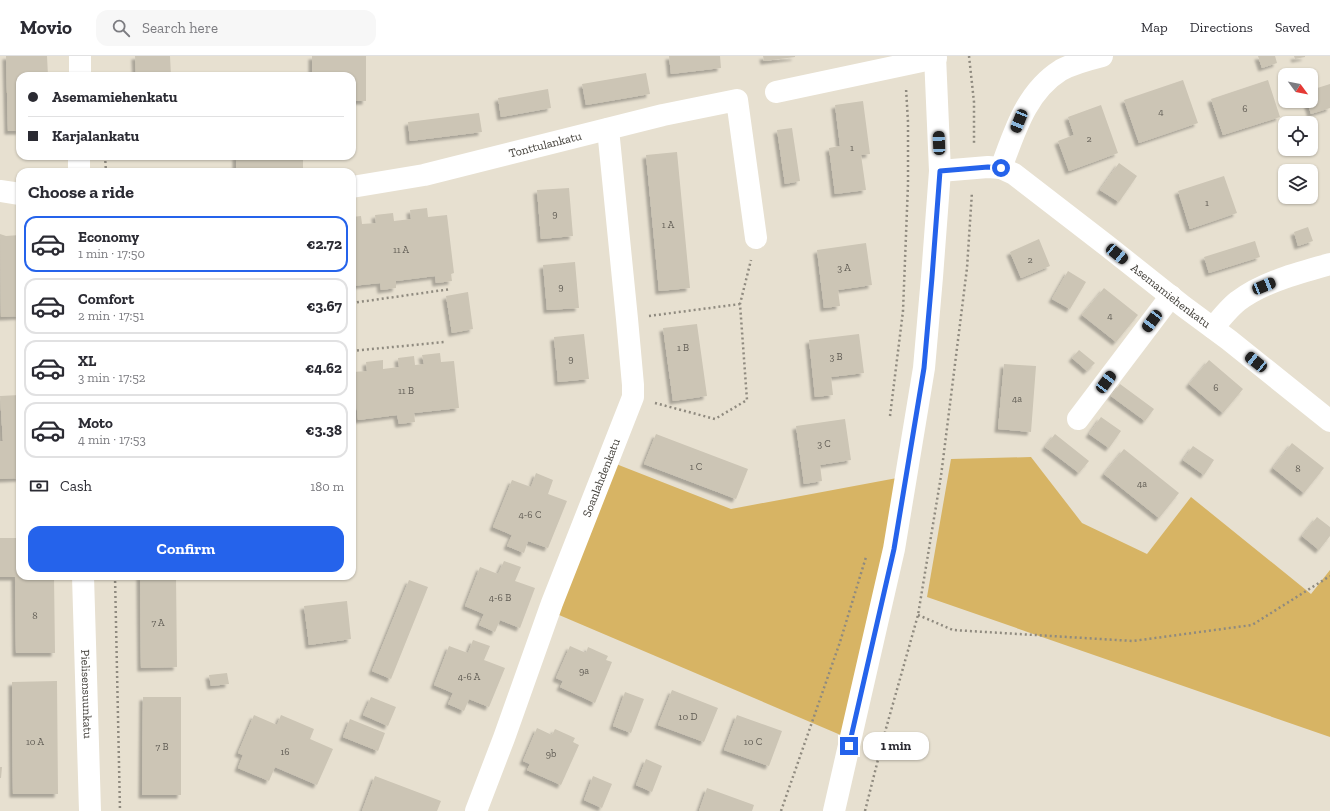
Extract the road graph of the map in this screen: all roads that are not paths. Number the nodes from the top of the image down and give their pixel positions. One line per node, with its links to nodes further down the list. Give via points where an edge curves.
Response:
1 (80, 56): 4 (street)
2 (1102, 56): 7 (street, via 1062,69 1044,83 1022,113)
3 (936, 57): 5 (street); 8 (street)
4 (80, 72)
5 (776, 92)
6 (608, 129): 9 (street, Tonttulankatu, via 424,175); 12 (street, Tonttulankatu, via 737,100); 21 (street, Soanlahdenkatu, via 633,397 552,603)
7 (1001, 168): 8 (street, Asemamiehenkatu); 14 (street, Asemamiehenkatu, via 1014,174)
8 (940, 171): 19 (street, via 924,368 894,549)
9 (356, 186)
10 (0, 192): 11 (street)
11 (16, 194)
12 (756, 238)
13 (1330, 264): 15 (street, via 1286,277 1247,295)
14 (1171, 296): 15 (street, Asemamiehenkatu); 16 (street)
15 (1213, 328): 17 (street, Asemamiehenkatu)
16 (1078, 419)
17 (1330, 421)
18 (83, 580): 20 (street, Pielisensuunkatu)
19 (843, 772): 22 (street); 23 (street)
20 (90, 811)
21 (476, 811)
22 (827, 811)
23 (834, 811)

